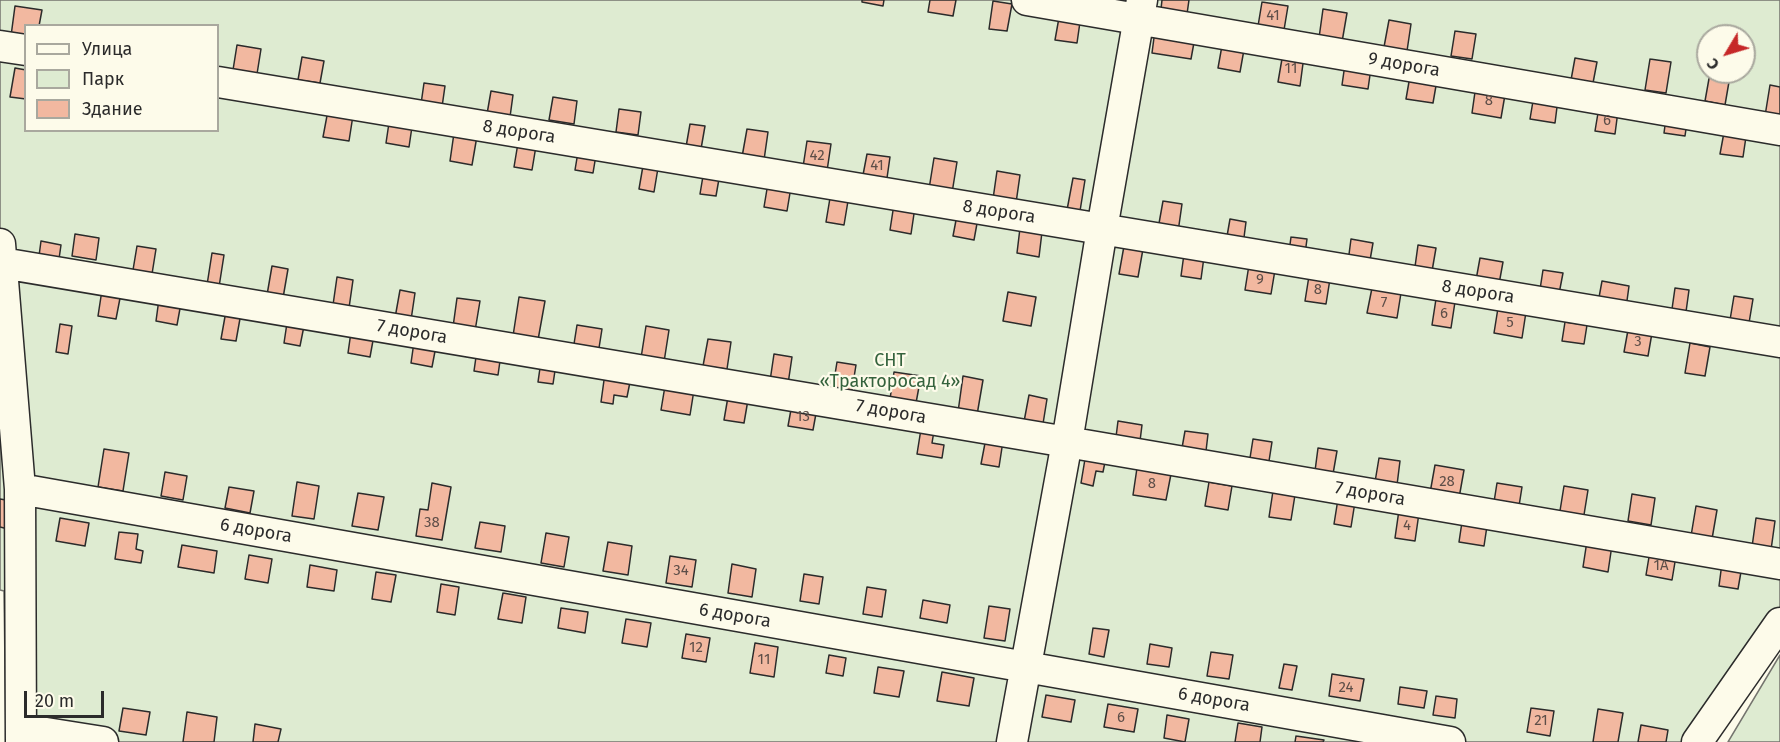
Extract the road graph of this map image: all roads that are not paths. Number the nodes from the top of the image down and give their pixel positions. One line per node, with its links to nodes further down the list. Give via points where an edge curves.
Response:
1 (1028, 0): 2 (street, 9 дорога)
2 (1141, 10): 6 (street, 9 дорога); 7 (street)
3 (0, 46): 4 (street)
4 (24, 50)
5 (219, 82): 7 (street, 8 дорога)
6 (1780, 130)
7 (1102, 229): 9 (street, 8 дорога); 10 (street)
8 (1, 253): 10 (street, 7 дорога); 11 (street)
9 (1780, 342)
10 (1067, 442): 12 (street, 7 дорога); 14 (street)
11 (20, 489): 14 (street, 6 дорога); 15 (street)
12 (1780, 564)
13 (1780, 623): 19 (street)
14 (1027, 667): 17 (street); 18 (street, 6 дорога)
15 (21, 735): 16 (street)
16 (103, 742)
17 (1012, 742)
18 (1450, 742)
19 (1697, 742)

